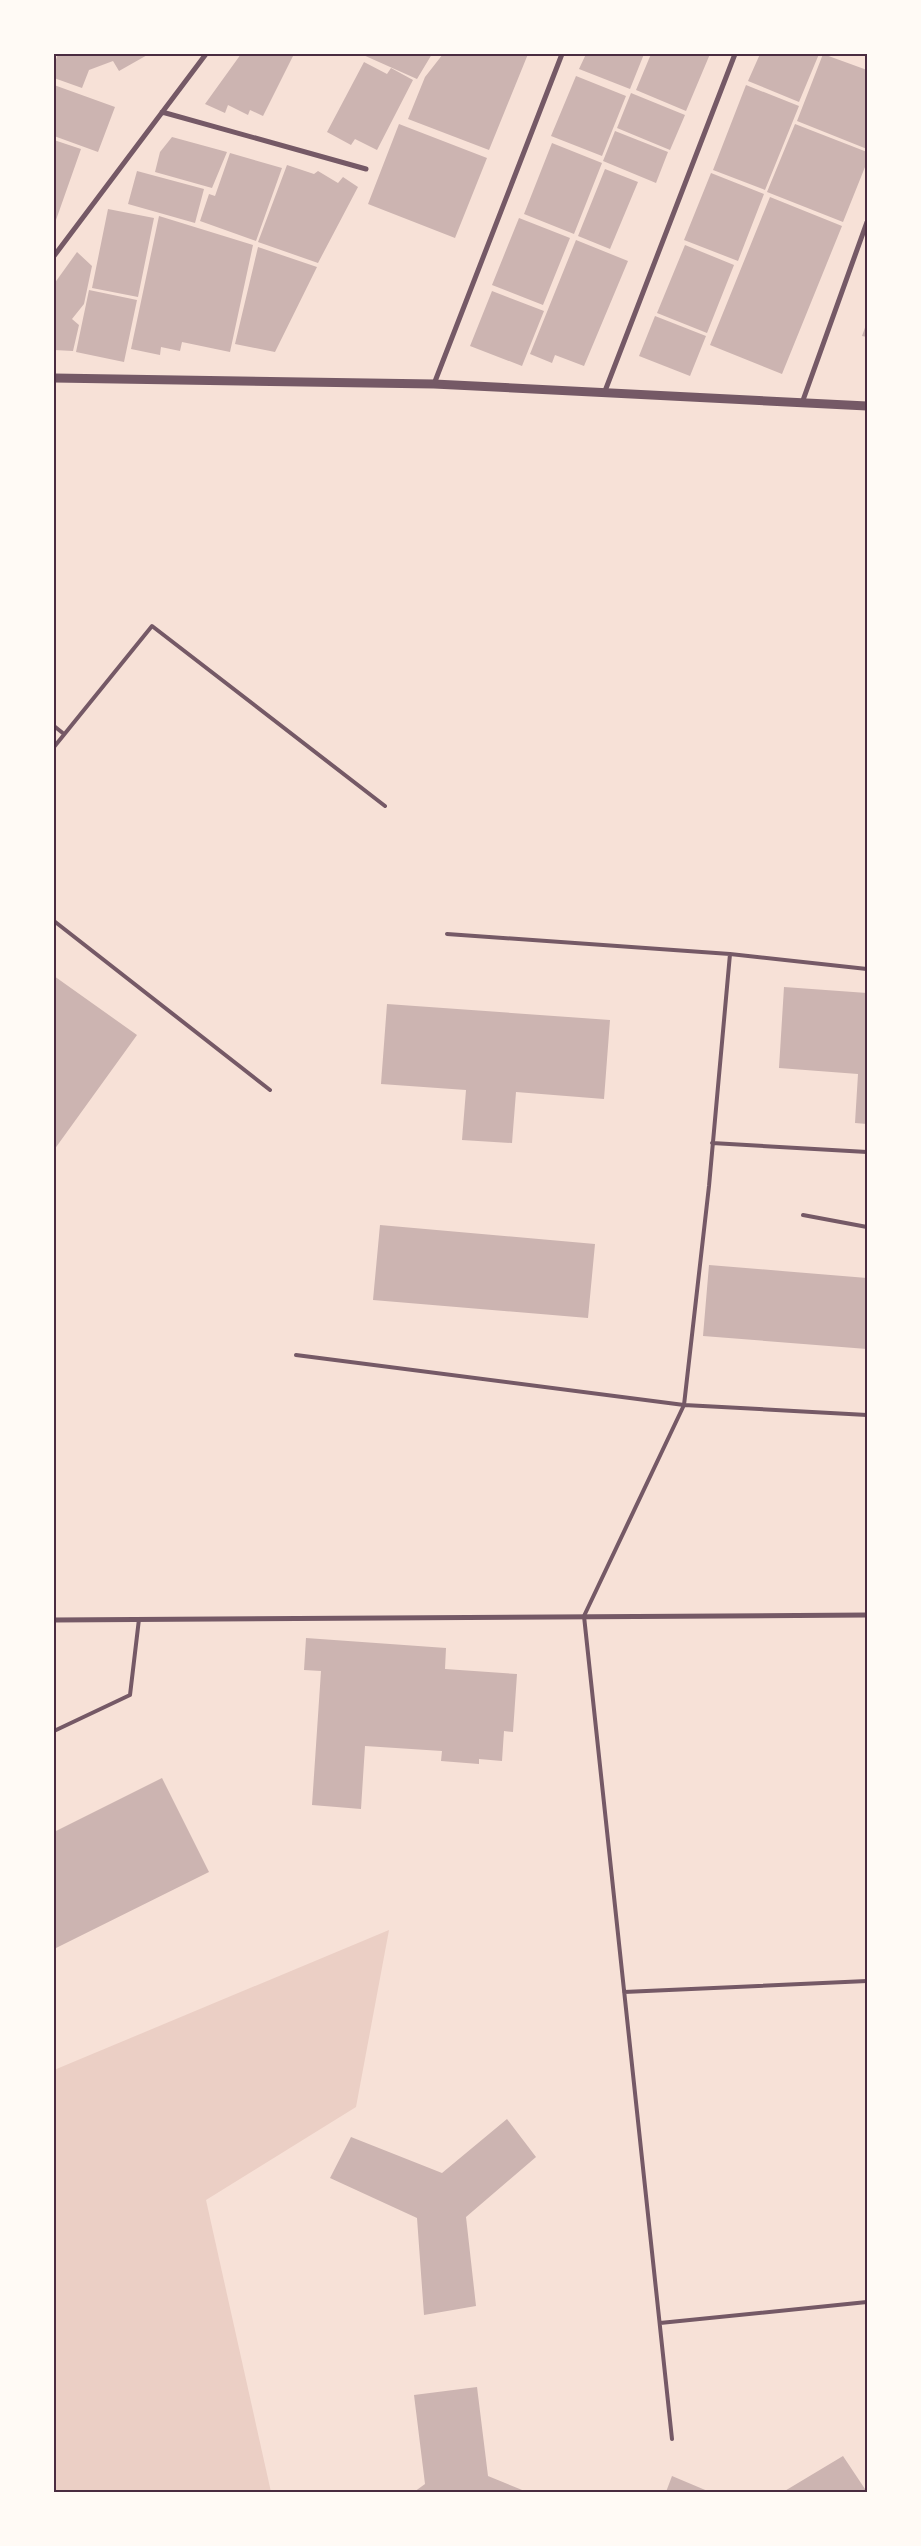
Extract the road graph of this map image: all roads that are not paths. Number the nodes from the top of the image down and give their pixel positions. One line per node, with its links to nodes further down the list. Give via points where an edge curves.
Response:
1 (206, 54): 4 (street)
2 (562, 54): 9 (street)
3 (735, 54): 10 (street)
4 (162, 112): 5 (street); 7 (street)
5 (366, 169)
6 (867, 222): 11 (street)
7 (54, 256)
8 (54, 378): 9 (street)
9 (434, 384): 10 (street)
10 (605, 391): 11 (street)
11 (802, 403): 12 (street)
12 (867, 406)
13 (54, 726): 14 (lane)
14 (64, 734): 15 (lane); 16 (lane, via 152,626)
15 (54, 747)
16 (385, 806)
17 (54, 922): 21 (lane)
18 (447, 934): 19 (lane)
19 (730, 954): 20 (lane); 22 (lane)
20 (867, 969)
21 (270, 1090)
22 (712, 1143): 23 (lane); 27 (lane)
23 (867, 1152)
24 (803, 1215): 25 (lane)
25 (867, 1227)
26 (296, 1356): 27 (lane)
27 (684, 1405): 28 (lane); 30 (lane)
28 (867, 1415)
29 (867, 1615): 30 (street)
30 (584, 1616): 31 (street); 35 (lane)
31 (139, 1619): 32 (street); 33 (lane, via 130,1695)
32 (54, 1620)
33 (54, 1731)
34 (867, 1981): 35 (lane)
35 (624, 1992): 37 (lane)
36 (867, 2302): 37 (lane)
37 (660, 2323): 38 (lane)
38 (672, 2439)

